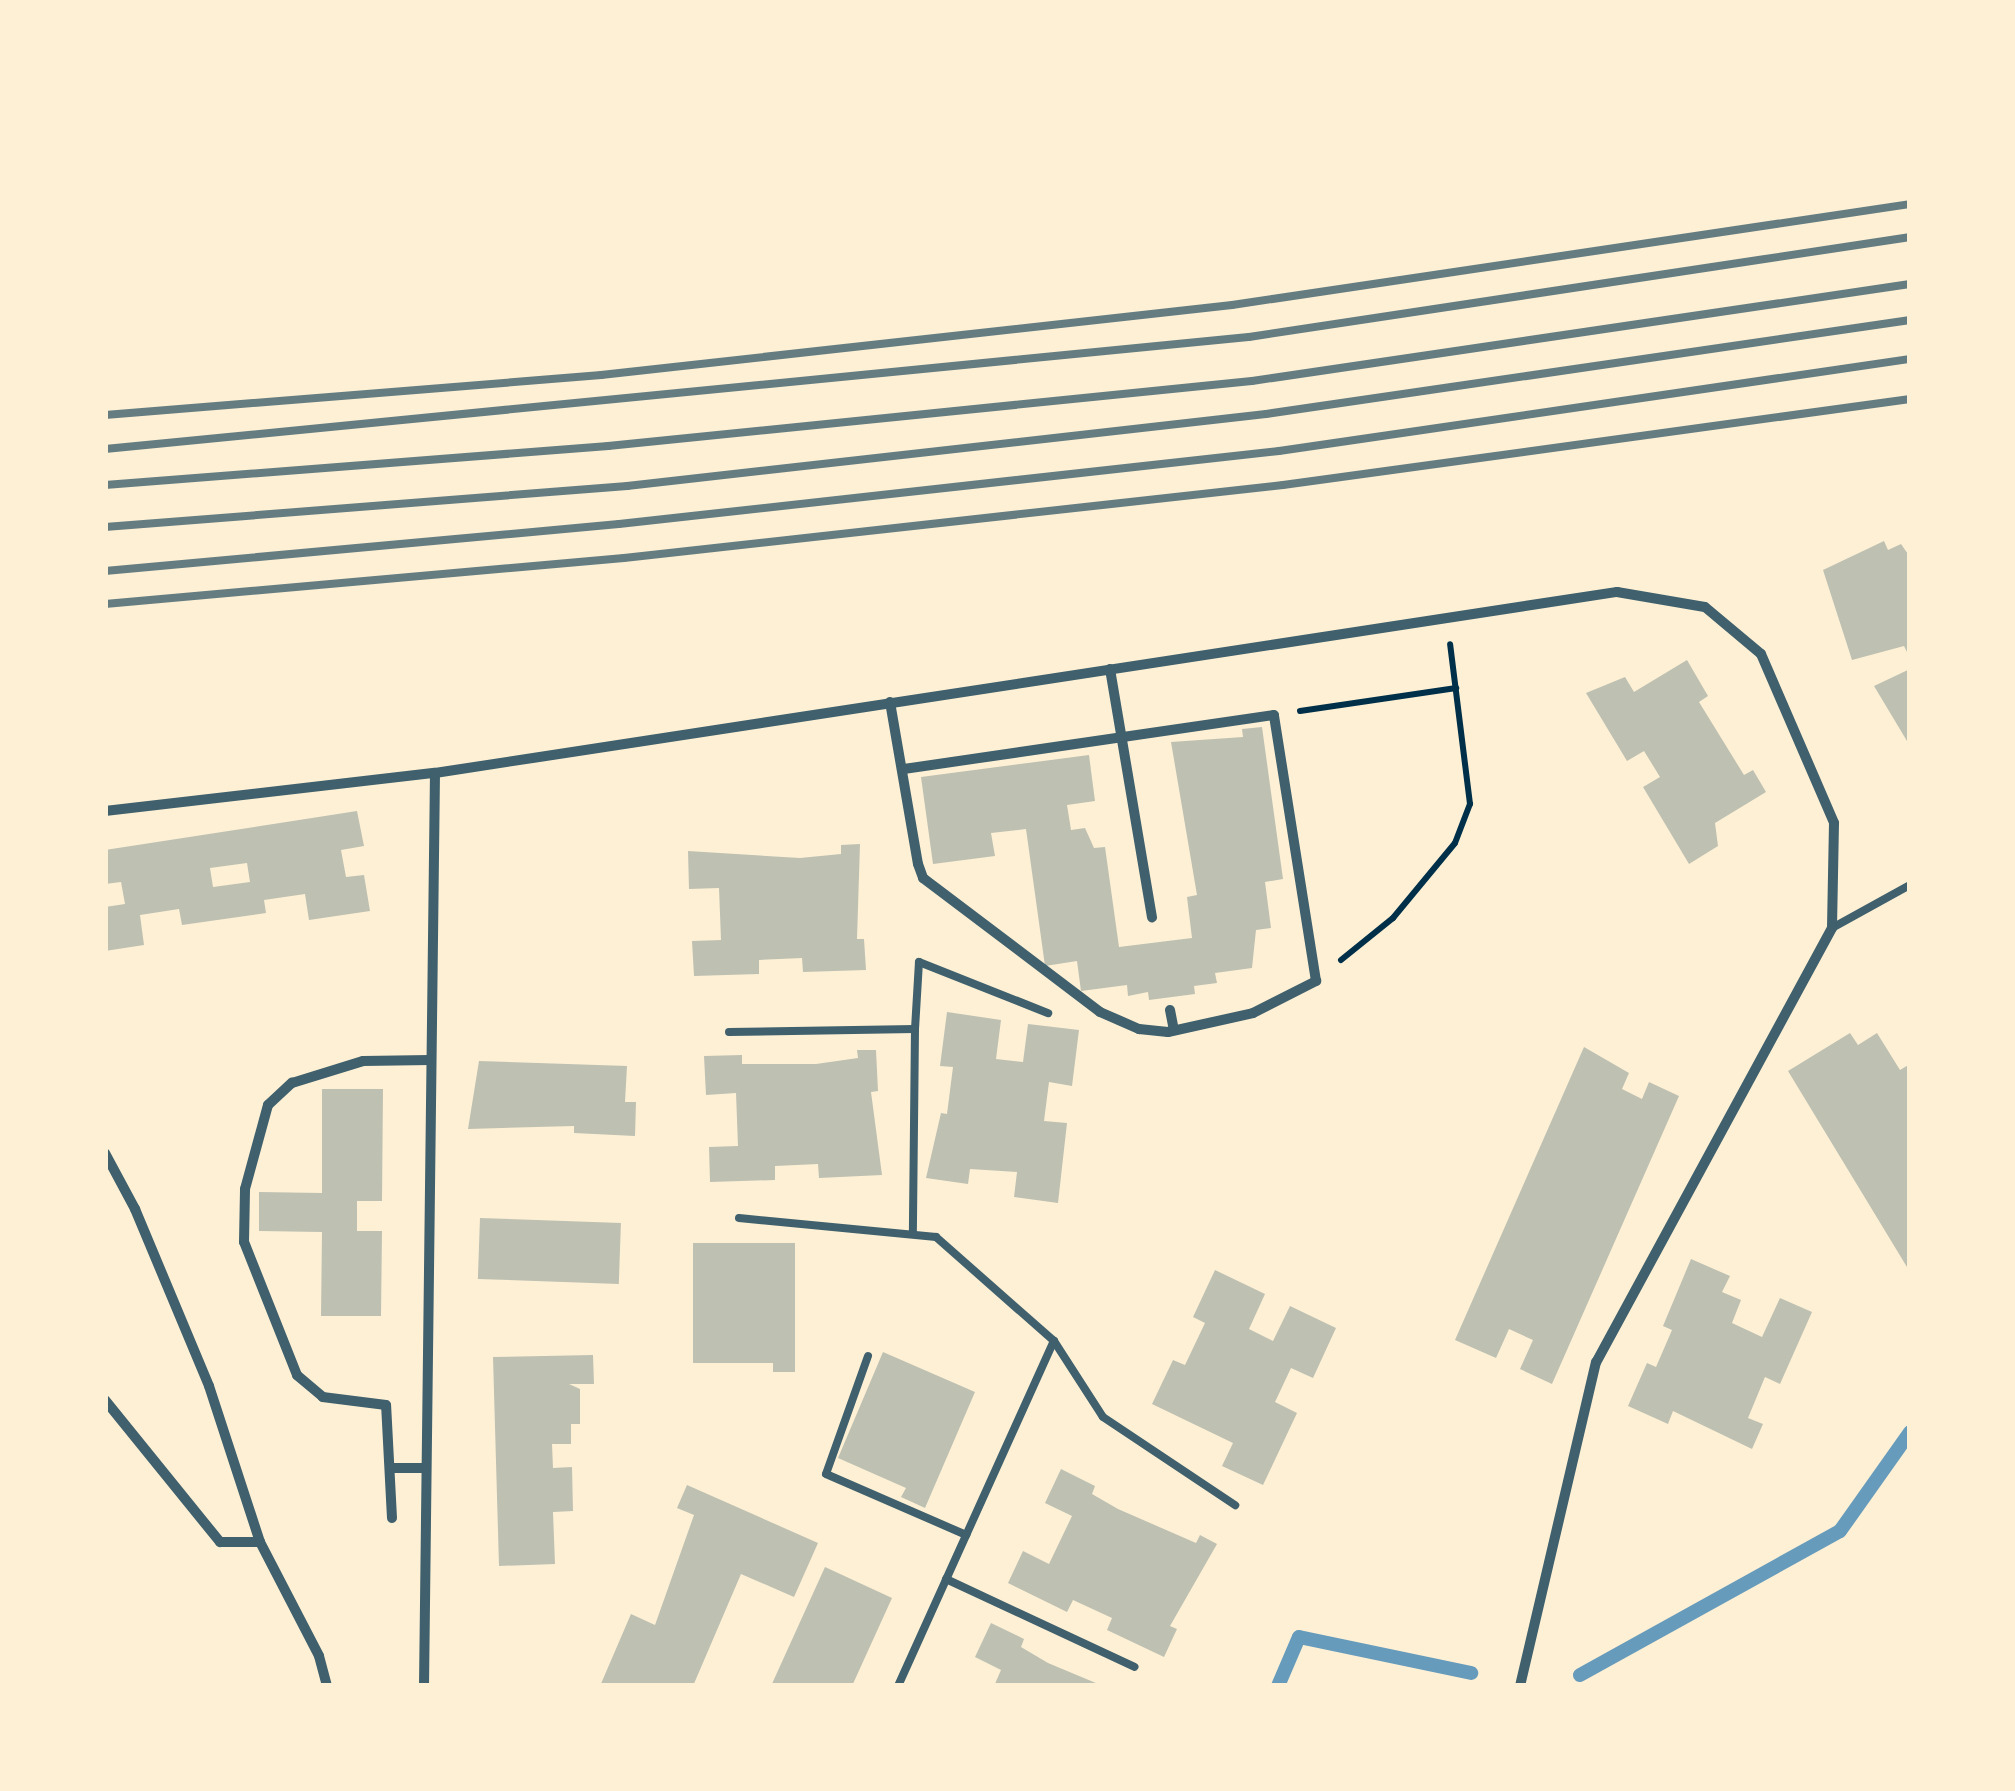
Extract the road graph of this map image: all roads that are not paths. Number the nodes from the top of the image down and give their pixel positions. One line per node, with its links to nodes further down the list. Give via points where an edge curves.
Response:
1 (1110, 669): 2 (street); 3 (street); 9 (street, via 1616,592 1705,606 1761,654 1809,758 1834,822)
2 (890, 702): 4 (street); 5 (street)
3 (1120, 738): 4 (street); 8 (street); 13 (street, via 1274,715 1316,980 1253,1013)
4 (902, 770): 13 (street, via 918,864 930,889 1100,1012 1138,1028)
5 (434, 774): 6 (street); 15 (street)
6 (105, 811)
7 (1910, 884): 9 (lane)
8 (1152, 917)
9 (1832, 928): 33 (street, via 1596,1362)
10 (1170, 1010): 13 (street)
11 (1048, 1013): 12 (lane, via 919,962)
12 (915, 1029): 14 (lane); 18 (lane)
13 (1174, 1030)
14 (729, 1032)
15 (430, 1060): 22 (street, via 362,1061 292,1083 268,1105 245,1189 244,1242 297,1375 323,1397 386,1405); 23 (street)
16 (105, 1153): 27 (street, via 209,1386)
17 (738, 1218): 18 (lane)
18 (913, 1234): 19 (lane, via 936,1236)
19 (1054, 1341): 24 (lane, via 1103,1418); 26 (lane)
20 (868, 1356): 26 (lane, via 826,1474)
21 (105, 1400): 27 (street, via 220,1542)
22 (391, 1468): 23 (street); 25 (street)
23 (426, 1468): 31 (street)
24 (1235, 1506)
25 (392, 1518)
26 (966, 1534): 28 (lane)
27 (260, 1542): 30 (street, via 320,1656)
28 (946, 1580): 29 (lane); 32 (lane)
29 (1135, 1667)
30 (327, 1686)
31 (424, 1686)
32 (898, 1686)
33 (1520, 1686)

